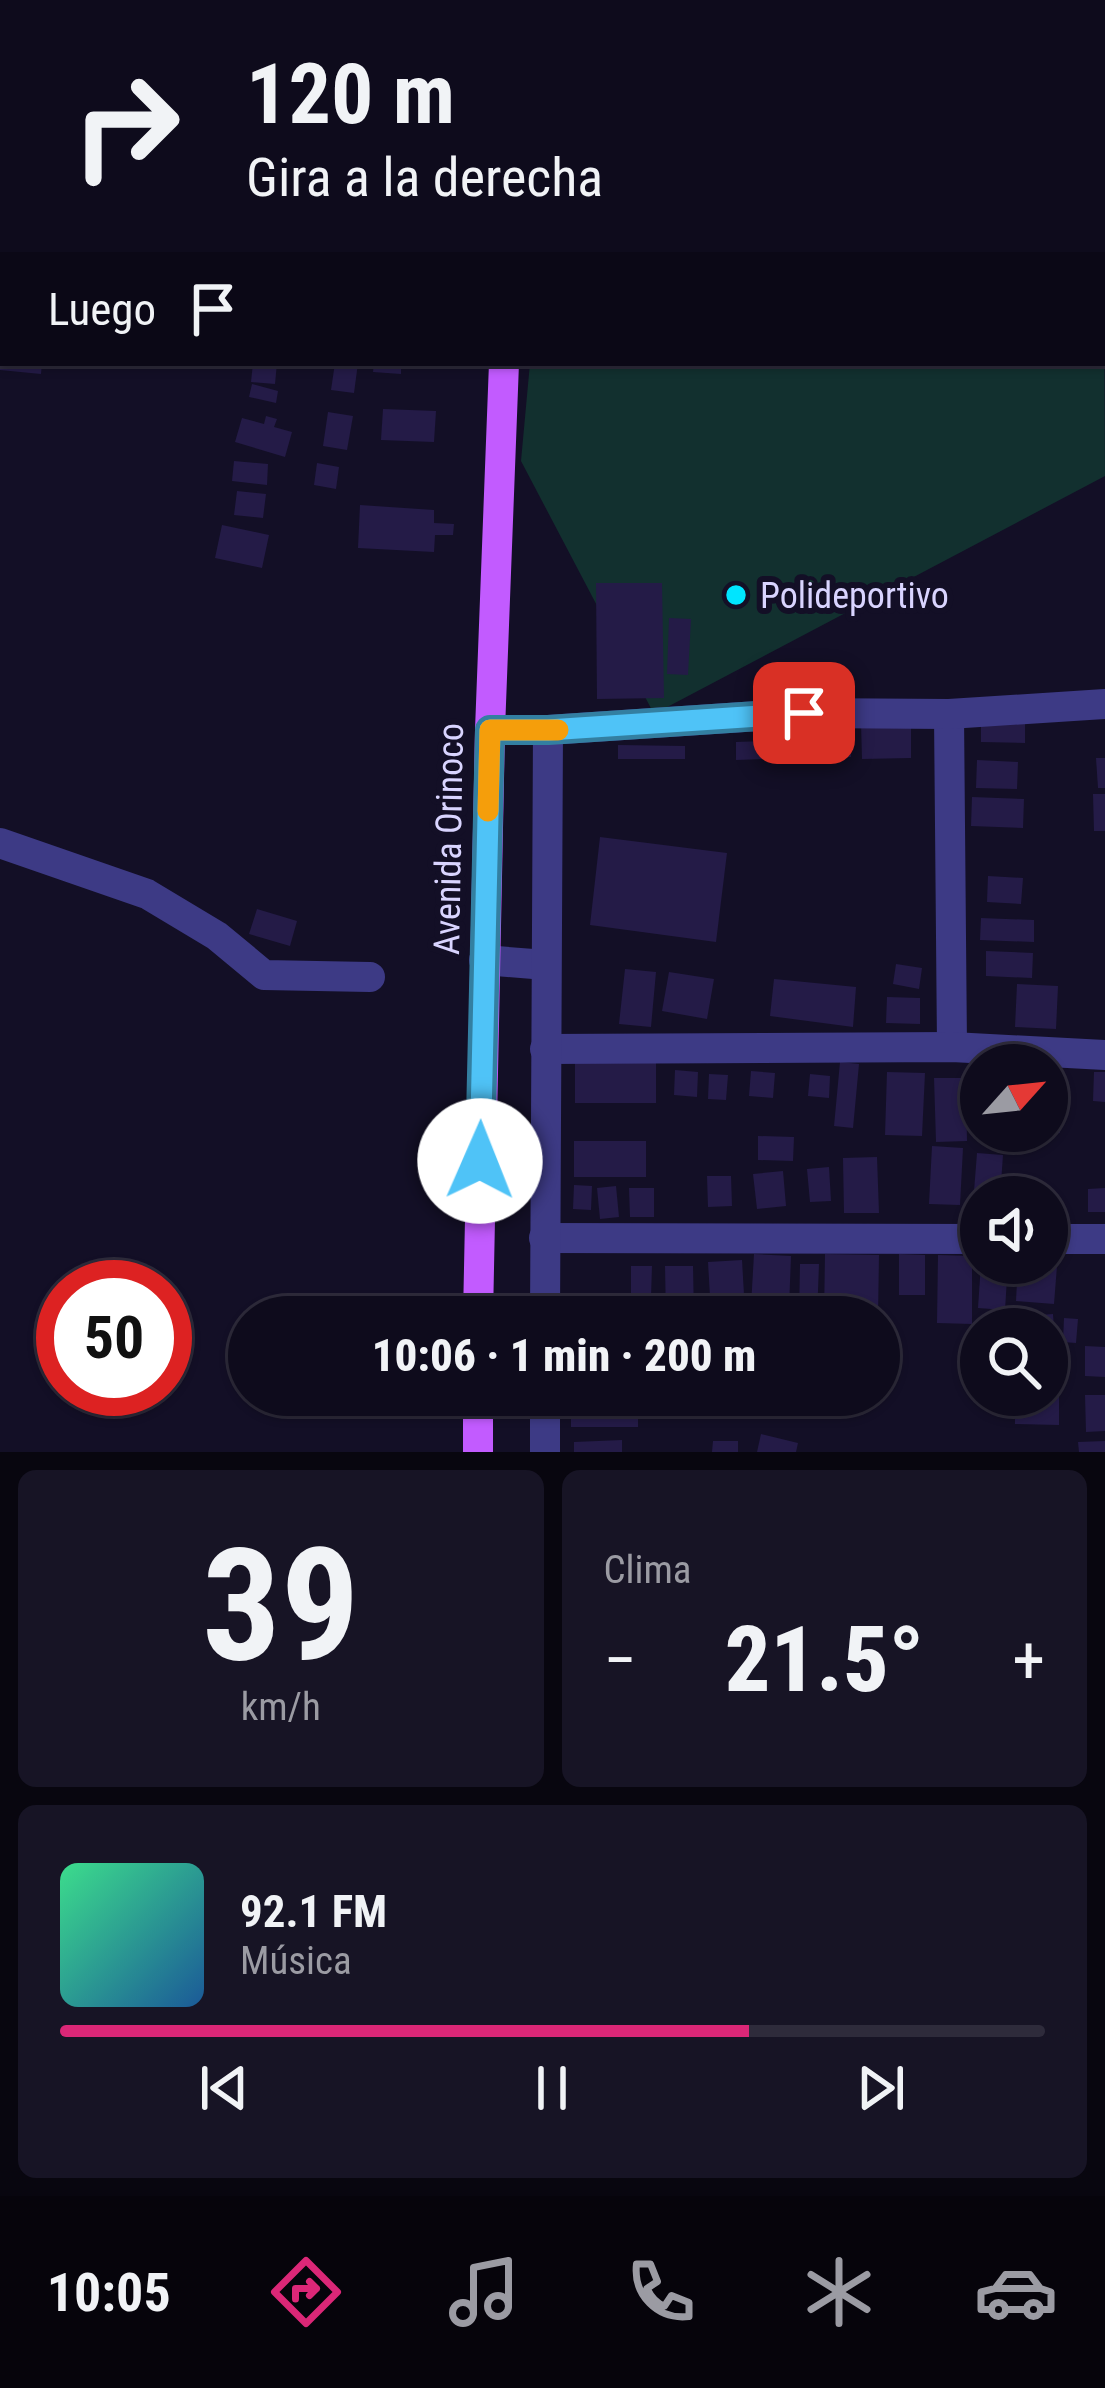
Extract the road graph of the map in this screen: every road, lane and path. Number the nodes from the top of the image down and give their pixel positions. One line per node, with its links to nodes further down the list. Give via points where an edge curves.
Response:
1 (504, 366): 4 (main road, Avenida Orinoco)
2 (1105, 704): 3 (street)
3 (949, 714): 5 (street, via 804,713); 10 (street)
4 (490, 730): 5 (street); 7 (main road, Avenida Orinoco)
5 (548, 730): 8 (street)
6 (0, 843): 9 (street, via 147,894 264,975)
7 (484, 960): 8 (street); 17 (main road, Avenida Orinoco)
8 (546, 965): 11 (street)
9 (370, 977)
10 (952, 1047): 11 (street); 12 (street)
11 (545, 1048): 13 (street)
12 (1105, 1055)
13 (544, 1238): 14 (street); 18 (street)
14 (960, 1239)
15 (1068, 1239): 16 (street)
16 (1105, 1239)
17 (478, 1296)
18 (545, 1296)
19 (478, 1416): 21 (main road)
20 (545, 1416): 22 (street)
21 (478, 1452)
22 (545, 1452)

